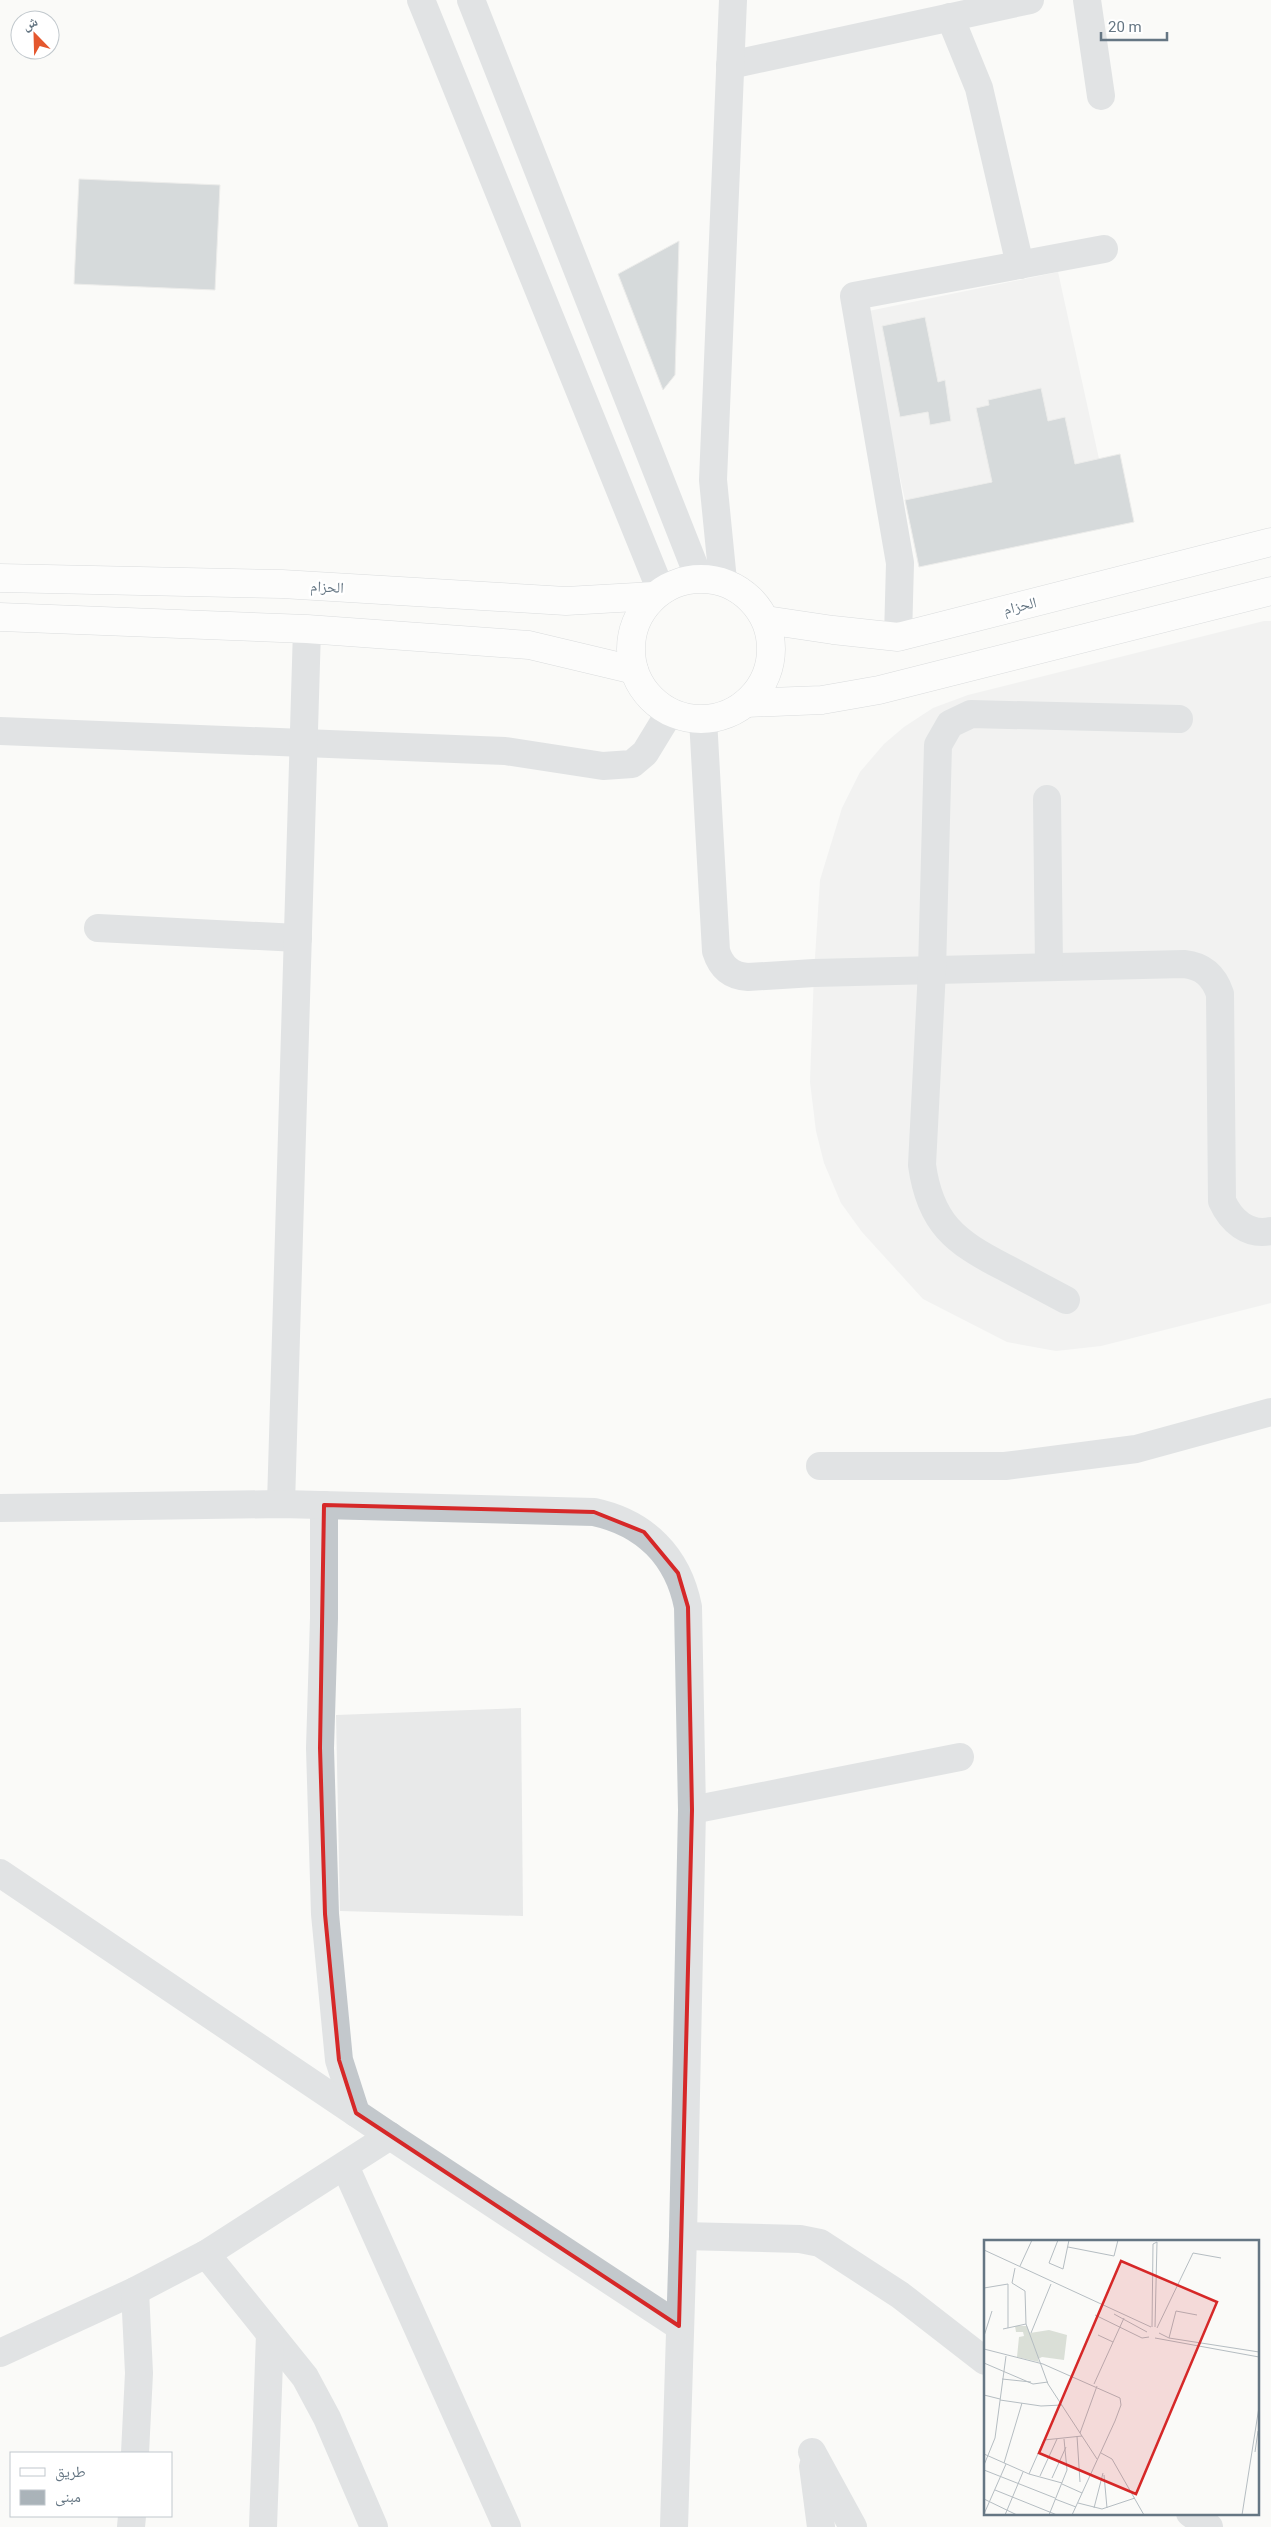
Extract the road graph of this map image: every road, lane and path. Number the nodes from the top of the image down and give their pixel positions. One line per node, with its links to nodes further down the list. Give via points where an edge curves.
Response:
1 (421, 0): 16 (street)
2 (471, 0): 13 (street, via 551,203)
3 (732, 0): 7 (street)
4 (1030, 0): 6 (street)
5 (1087, 0): 8 (street)
6 (950, 17): 7 (street); 10 (street, via 978,88)
7 (730, 64): 13 (street)
8 (1101, 96)
9 (1104, 249): 10 (street)
10 (1020, 265): 20 (street, via 854,296 900,563)
11 (1271, 542): 20 (main road, الحزام)
12 (0, 578): 14 (main road, الحزام)
13 (711, 580): 16 (main road, via 679,582); 18 (main road, via 749,596)
14 (282, 584): 16 (main road, الحزام, via 566,601); 19 (main road)
15 (1271, 591): 22 (main road, via 879,690 822,700)
16 (658, 594): 21 (main road, via 641,612 633,630 630,650)
17 (0, 617): 19 (main road)
18 (766, 620): 20 (main road, الحزام); 22 (main road, via 772,642 770,665 761,686)
19 (294, 628): 21 (main road, via 529,646); 27 (street)
20 (898, 637)
21 (634, 670): 23 (main road, via 642,687 655,702)
22 (746, 704): 25 (main road, via 726,715)
23 (670, 712): 25 (main road); 27 (street, via 645,753 632,764 618,766 505,751)
24 (1179, 719): 32 (street, via 971,714 950,724 938,745)
25 (703, 720): 32 (street, via 716,951 724,967 739,976 748,977)
26 (0, 731): 27 (street)
27 (304, 743): 30 (street)
28 (1047, 799): 31 (street)
29 (98, 928): 30 (street)
30 (298, 938): 37 (street)
31 (1049, 967): 32 (street); 33 (street, via 1184,964 1194,965 1211,976 1221,999 1222,1201 1234,1221 1243,1228)
32 (932, 970): 34 (street, via 922,1165 931,1205 950,1233 971,1250)
33 (1271, 1231)
34 (1066, 1300)
35 (1271, 1412): 36 (street, via 1136,1449 1005,1466)
36 (820, 1466)
37 (281, 1504): 38 (street); 39 (street)
38 (324, 1505): 41 (street, via 594,1512 612,1516 644,1532 658,1544 678,1573 688,1607); 44 (street, via 320,1748 325,1914 339,2060)
39 (0, 1508)
40 (960, 1757): 41 (street)
41 (692, 1810): 47 (street)
42 (0, 1873): 43 (street)
43 (12, 1896): 44 (street)
44 (356, 2113): 45 (street)
45 (390, 2136): 46 (street); 50 (street)
46 (345, 2166): 48 (street); 58 (street)
47 (683, 2236): 50 (street); 53 (street, via 820,2242 900,2295)
48 (206, 2254): 49 (street); 51 (street)
49 (135, 2291): 52 (street); 54 (street, via 139,2373)
50 (679, 2326): 59 (street)
51 (270, 2334): 56 (street); 57 (street, via 305,2377 327,2418)
52 (0, 2353)
53 (984, 2360)
54 (135, 2452)
55 (1191, 2514): 62 (street)
56 (263, 2527)
57 (374, 2527)
58 (507, 2527)
59 (674, 2527)
60 (821, 2527): 61 (street, via 812,2452)
61 (853, 2527)
62 (1209, 2527)

